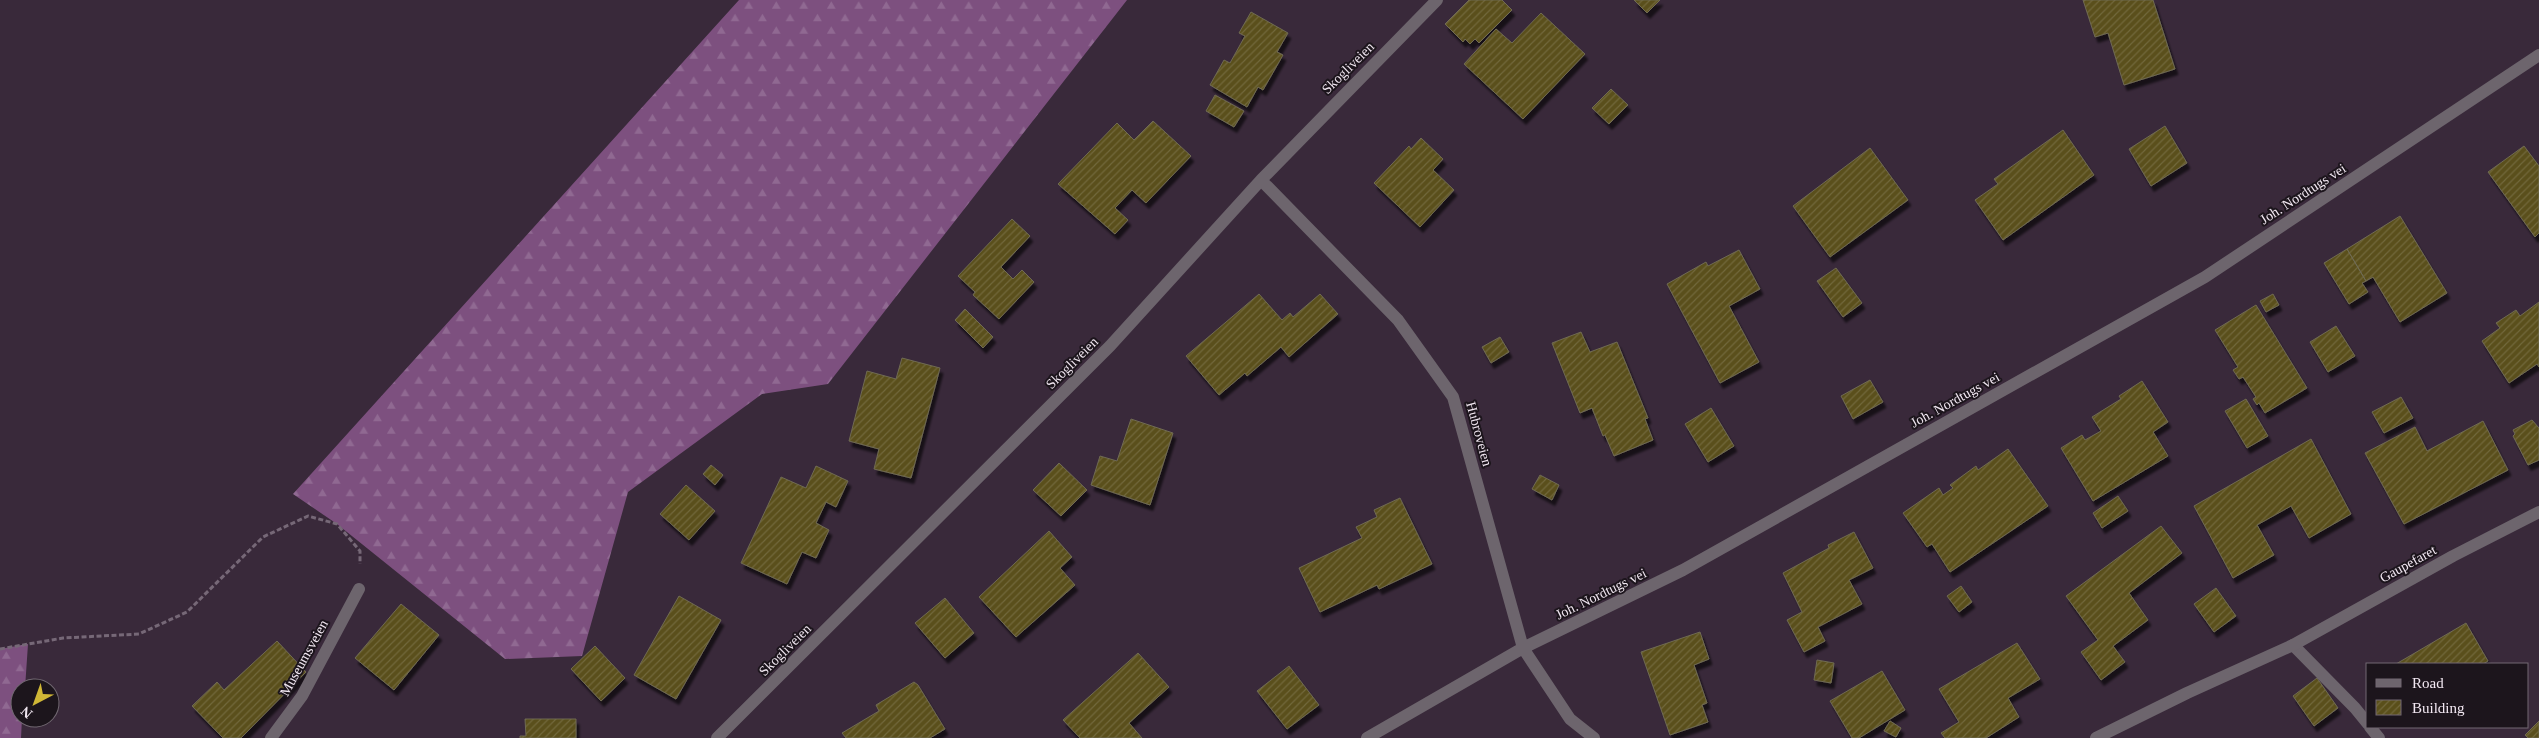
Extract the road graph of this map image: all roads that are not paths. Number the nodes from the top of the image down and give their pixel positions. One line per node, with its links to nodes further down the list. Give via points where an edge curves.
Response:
1 (1437, 0): 3 (street, Skogliveien)
2 (2539, 54): 7 (street, Joh. Nordtugs vei, via 2205,277 1683,570)
3 (1261, 180): 7 (street, Hubroveien, via 1398,320 1454,397); 11 (street, Skogliveien, via 1110,346)
4 (2539, 512): 6 (street, Gaupefaret)
5 (359, 589): 10 (street, Museumsveien, via 302,696)
6 (2292, 645): 8 (street); 14 (street, Gaupefaret, via 2187,692)
7 (1523, 648): 12 (street, Joh. Nordtugs vei); 13 (street, Hubroveien, via 1570,719)
8 (2366, 721)
9 (2371, 728): 15 (street)
10 (271, 738)
11 (717, 738)
12 (1367, 738)
13 (1594, 738)
14 (2096, 738)
15 (2379, 738)

